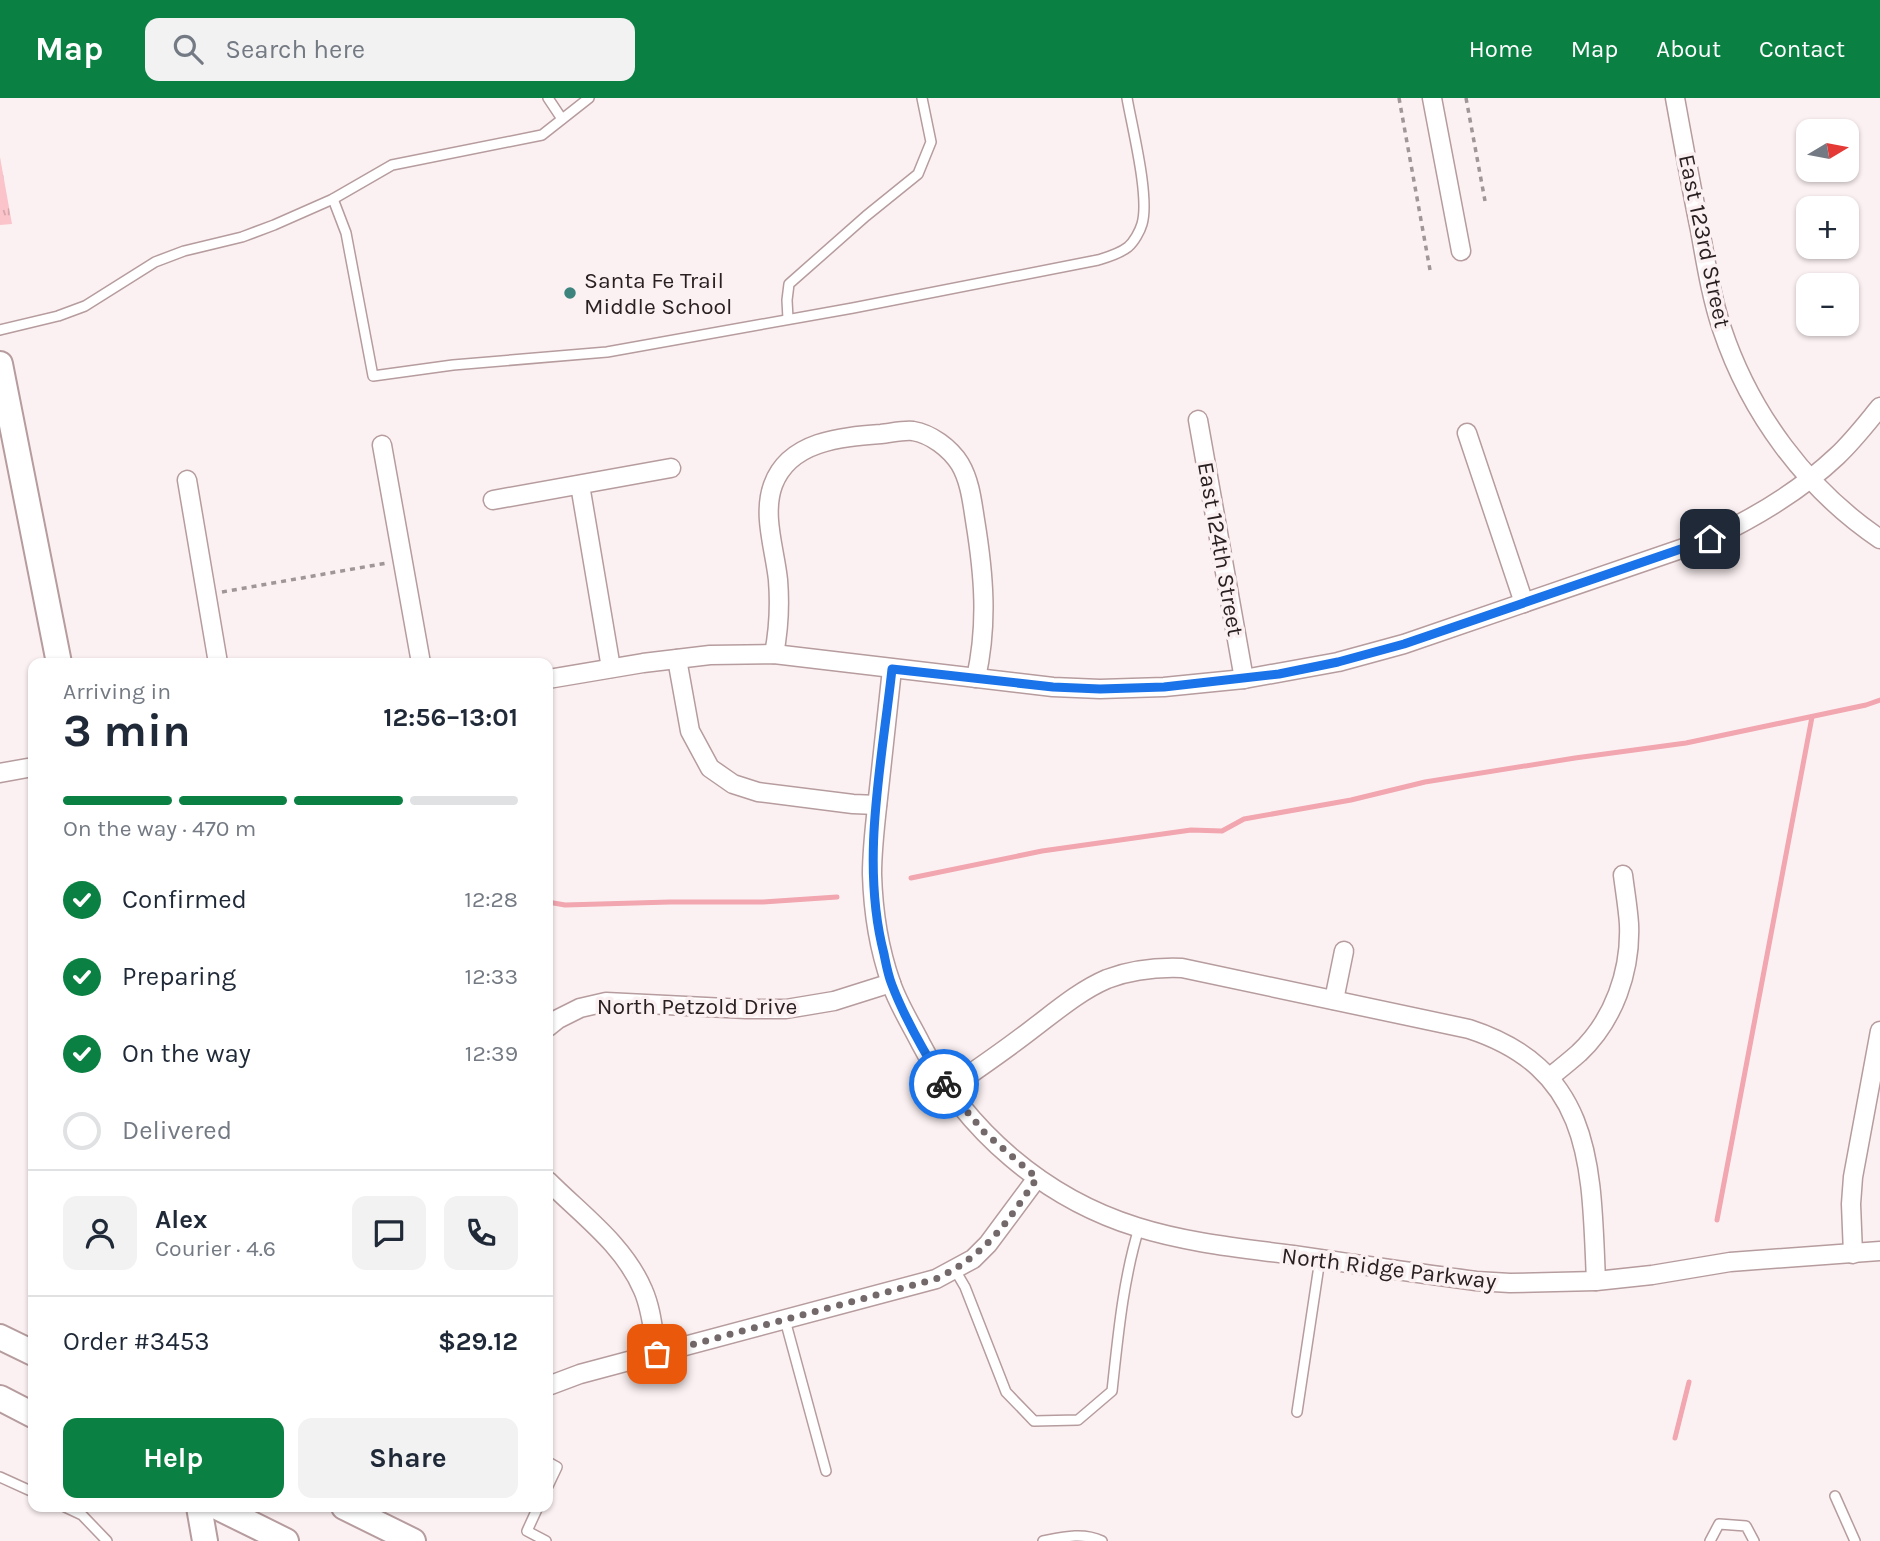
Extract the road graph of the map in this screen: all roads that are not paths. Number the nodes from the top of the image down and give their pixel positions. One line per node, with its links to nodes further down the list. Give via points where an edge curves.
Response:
1 (548, 98): 7 (lane)
2 (589, 98): 7 (lane)
3 (922, 98): 10 (lane, via 931,142 918,174 789,284)
4 (1126, 98): 10 (lane, via 1144,210 1142,224 1128,247 1098,260)
5 (1432, 98): 9 (street)
6 (1675, 98): 18 (street, East 123rd Street, via 1721,327 1761,413)
7 (562, 119): 8 (lane, via 542,135 392,165)
8 (333, 199): 10 (lane, via 346,233 373,376 607,352); 11 (lane, via 242,237 155,262 85,306)
9 (1461, 251)
10 (788, 319)
11 (0, 330)
12 (0, 364): 25 (main road)
13 (1880, 407): 18 (street, via 1856,437)
14 (1198, 420): 33 (street, East 124th Street)
15 (1468, 433): 23 (street)
16 (382, 445): 27 (street)
17 (671, 468): 20 (street)
18 (1810, 478): 22 (street, East 123rd Street); 23 (street, via 1777,503 1710,539)
19 (187, 480): 26 (street)
20 (580, 485): 21 (street); 29 (street)
21 (493, 500)
22 (1880, 539)
23 (1524, 603): 33 (street, via 1338,662)
24 (774, 654): 28 (street); 30 (street); 32 (street, via 780,619 768,504 773,483 789,460 810,446 851,436 912,431 937,441 959,462 967,479 981,554 985,612)
25 (58, 658)
26 (217, 658)
27 (420, 658)
28 (677, 659): 29 (street); 36 (street, via 690,731 710,768 733,784 758,792)
29 (611, 667): 31 (street)
30 (892, 669): 32 (street); 36 (street, North Ridge Parkway)
31 (553, 678)
32 (976, 678): 33 (street, via 1100,689)
33 (1244, 679)
34 (28, 768): 35 (street)
35 (0, 773)
36 (877, 805): 39 (street, North Ridge Parkway, via 872,874)
37 (1623, 875): 43 (street, via 1629,924 1623,982 1598,1031)
38 (1344, 951): 40 (street)
39 (891, 983): 41 (street, North Petzold Drive, via 834,1001 786,1009 606,1002 580,1008); 44 (street, North Ridge Parkway)
40 (1334, 1000): 43 (street, via 1490,1036); 44 (street, via 1181,968 1139,970 1089,988)
41 (553, 1023)
42 (1880, 1031): 49 (street, via 1853,1177)
43 (1550, 1077): 52 (street, via 1583,1141)
44 (947, 1090): 45 (street, North Ridge Parkway, via 985,1133)
45 (1037, 1178): 47 (street, North Ridge Parkway, via 1094,1210); 51 (street, via 988,1244)
46 (553, 1186): 56 (street, via 629,1263 644,1292)
47 (1139, 1228): 50 (street, North Ridge Parkway); 51 (lane, via 1119,1324 1112,1391 1078,1420 1034,1421 1006,1392)
48 (1880, 1251): 49 (street, North Ridge Parkway)
49 (1853, 1254): 52 (street, North Ridge Parkway, via 1730,1262)
50 (1320, 1259): 52 (street, North Ridge Parkway, via 1476,1281); 60 (lane)
51 (955, 1270): 53 (street)
52 (1596, 1281)
53 (785, 1320): 56 (street); 61 (lane)
54 (0, 1337): 55 (main road)
55 (28, 1351)
56 (657, 1354): 57 (street)
57 (553, 1384)
58 (0, 1398): 59 (main road)
59 (28, 1412)
60 (1297, 1412)
61 (826, 1471)
62 (0, 1477): 63 (lane)
63 (28, 1490)
64 (1835, 1496): 80 (lane)
65 (76, 1512): 71 (lane)
66 (200, 1512): 72 (main road)
67 (227, 1512): 70 (main road)
68 (354, 1512): 74 (main road)
69 (536, 1512): 75 (lane, via 527,1531)
70 (248, 1523): 73 (main road)
71 (107, 1541)
72 (205, 1541)
73 (286, 1541)
74 (413, 1541)
75 (546, 1541)
76 (1043, 1541): 77 (lane, via 1071,1535)
77 (1102, 1541)
78 (1710, 1541): 79 (lane, via 1719,1524 1746,1526)
79 (1754, 1541)
80 (1855, 1541)

